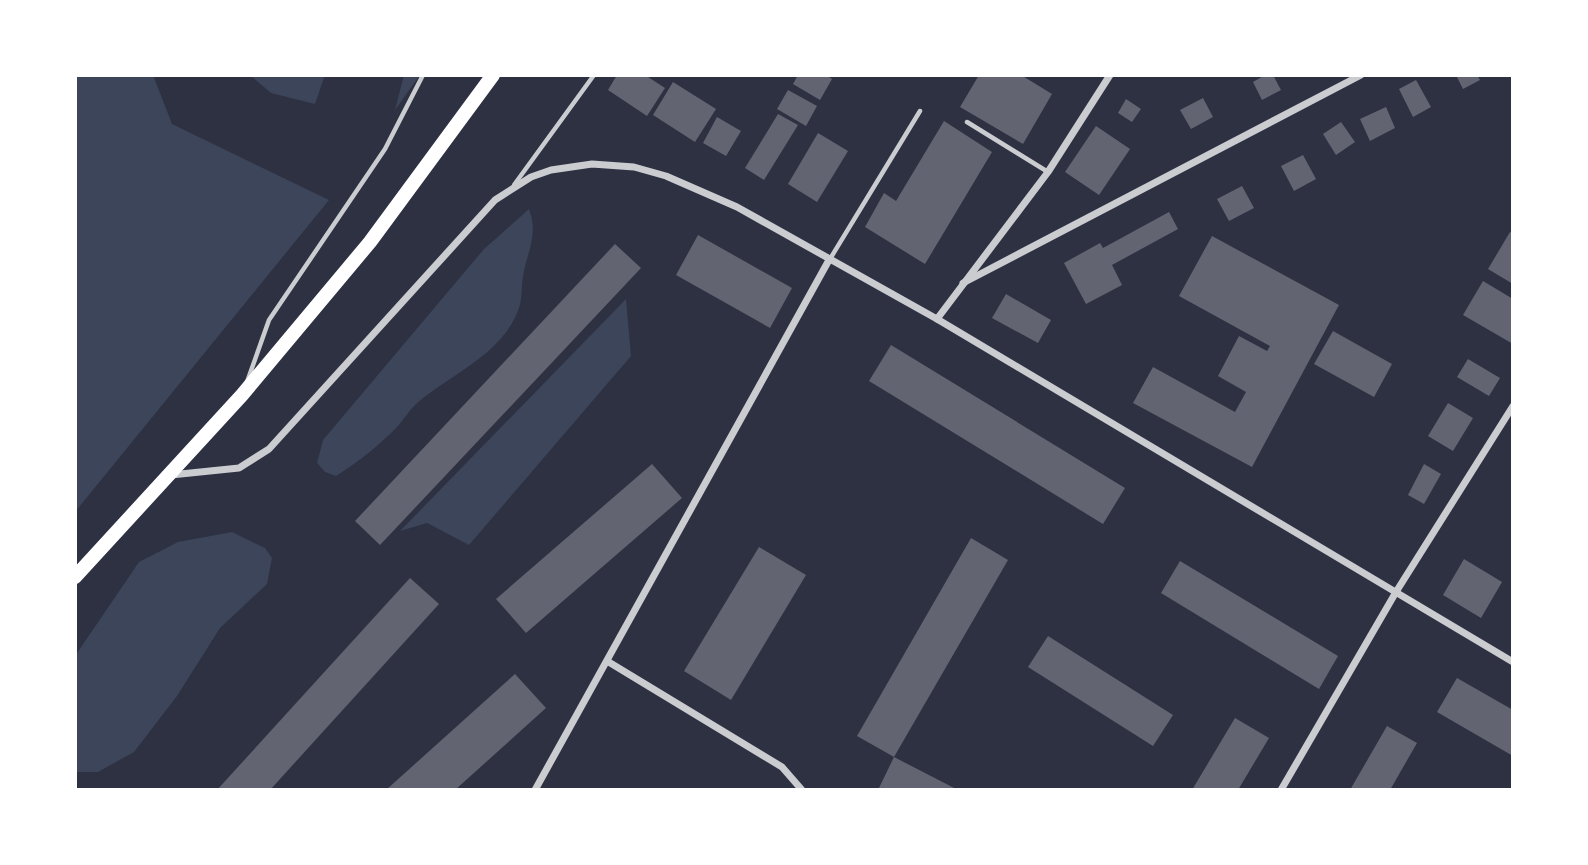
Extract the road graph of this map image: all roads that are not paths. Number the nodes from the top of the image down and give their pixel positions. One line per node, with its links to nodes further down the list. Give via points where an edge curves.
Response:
1 (423, 75): 13 (lane, via 386,149 269,320)
2 (494, 75): 13 (highway, via 370,242)
3 (594, 75): 9 (lane)
4 (1110, 75): 8 (street)
5 (1361, 75): 11 (street)
6 (920, 111): 10 (lane)
7 (967, 122): 8 (lane)
8 (1048, 172): 11 (street)
9 (512, 187): 10 (street, via 551,170 592,164 634,167 737,207); 15 (street, via 468,226 269,449 239,468)
10 (829, 260): 12 (street); 18 (street)
11 (963, 283): 12 (street)
12 (937, 319): 17 (street)
13 (242, 396): 15 (highway)
14 (1511, 412): 17 (street)
15 (170, 475): 16 (highway)
16 (75, 577)
17 (1396, 592): 19 (street); 22 (street)
18 (607, 661): 20 (street); 21 (street, via 782,767)
19 (1513, 662)
20 (535, 790)
21 (802, 790)
22 (1281, 790)

